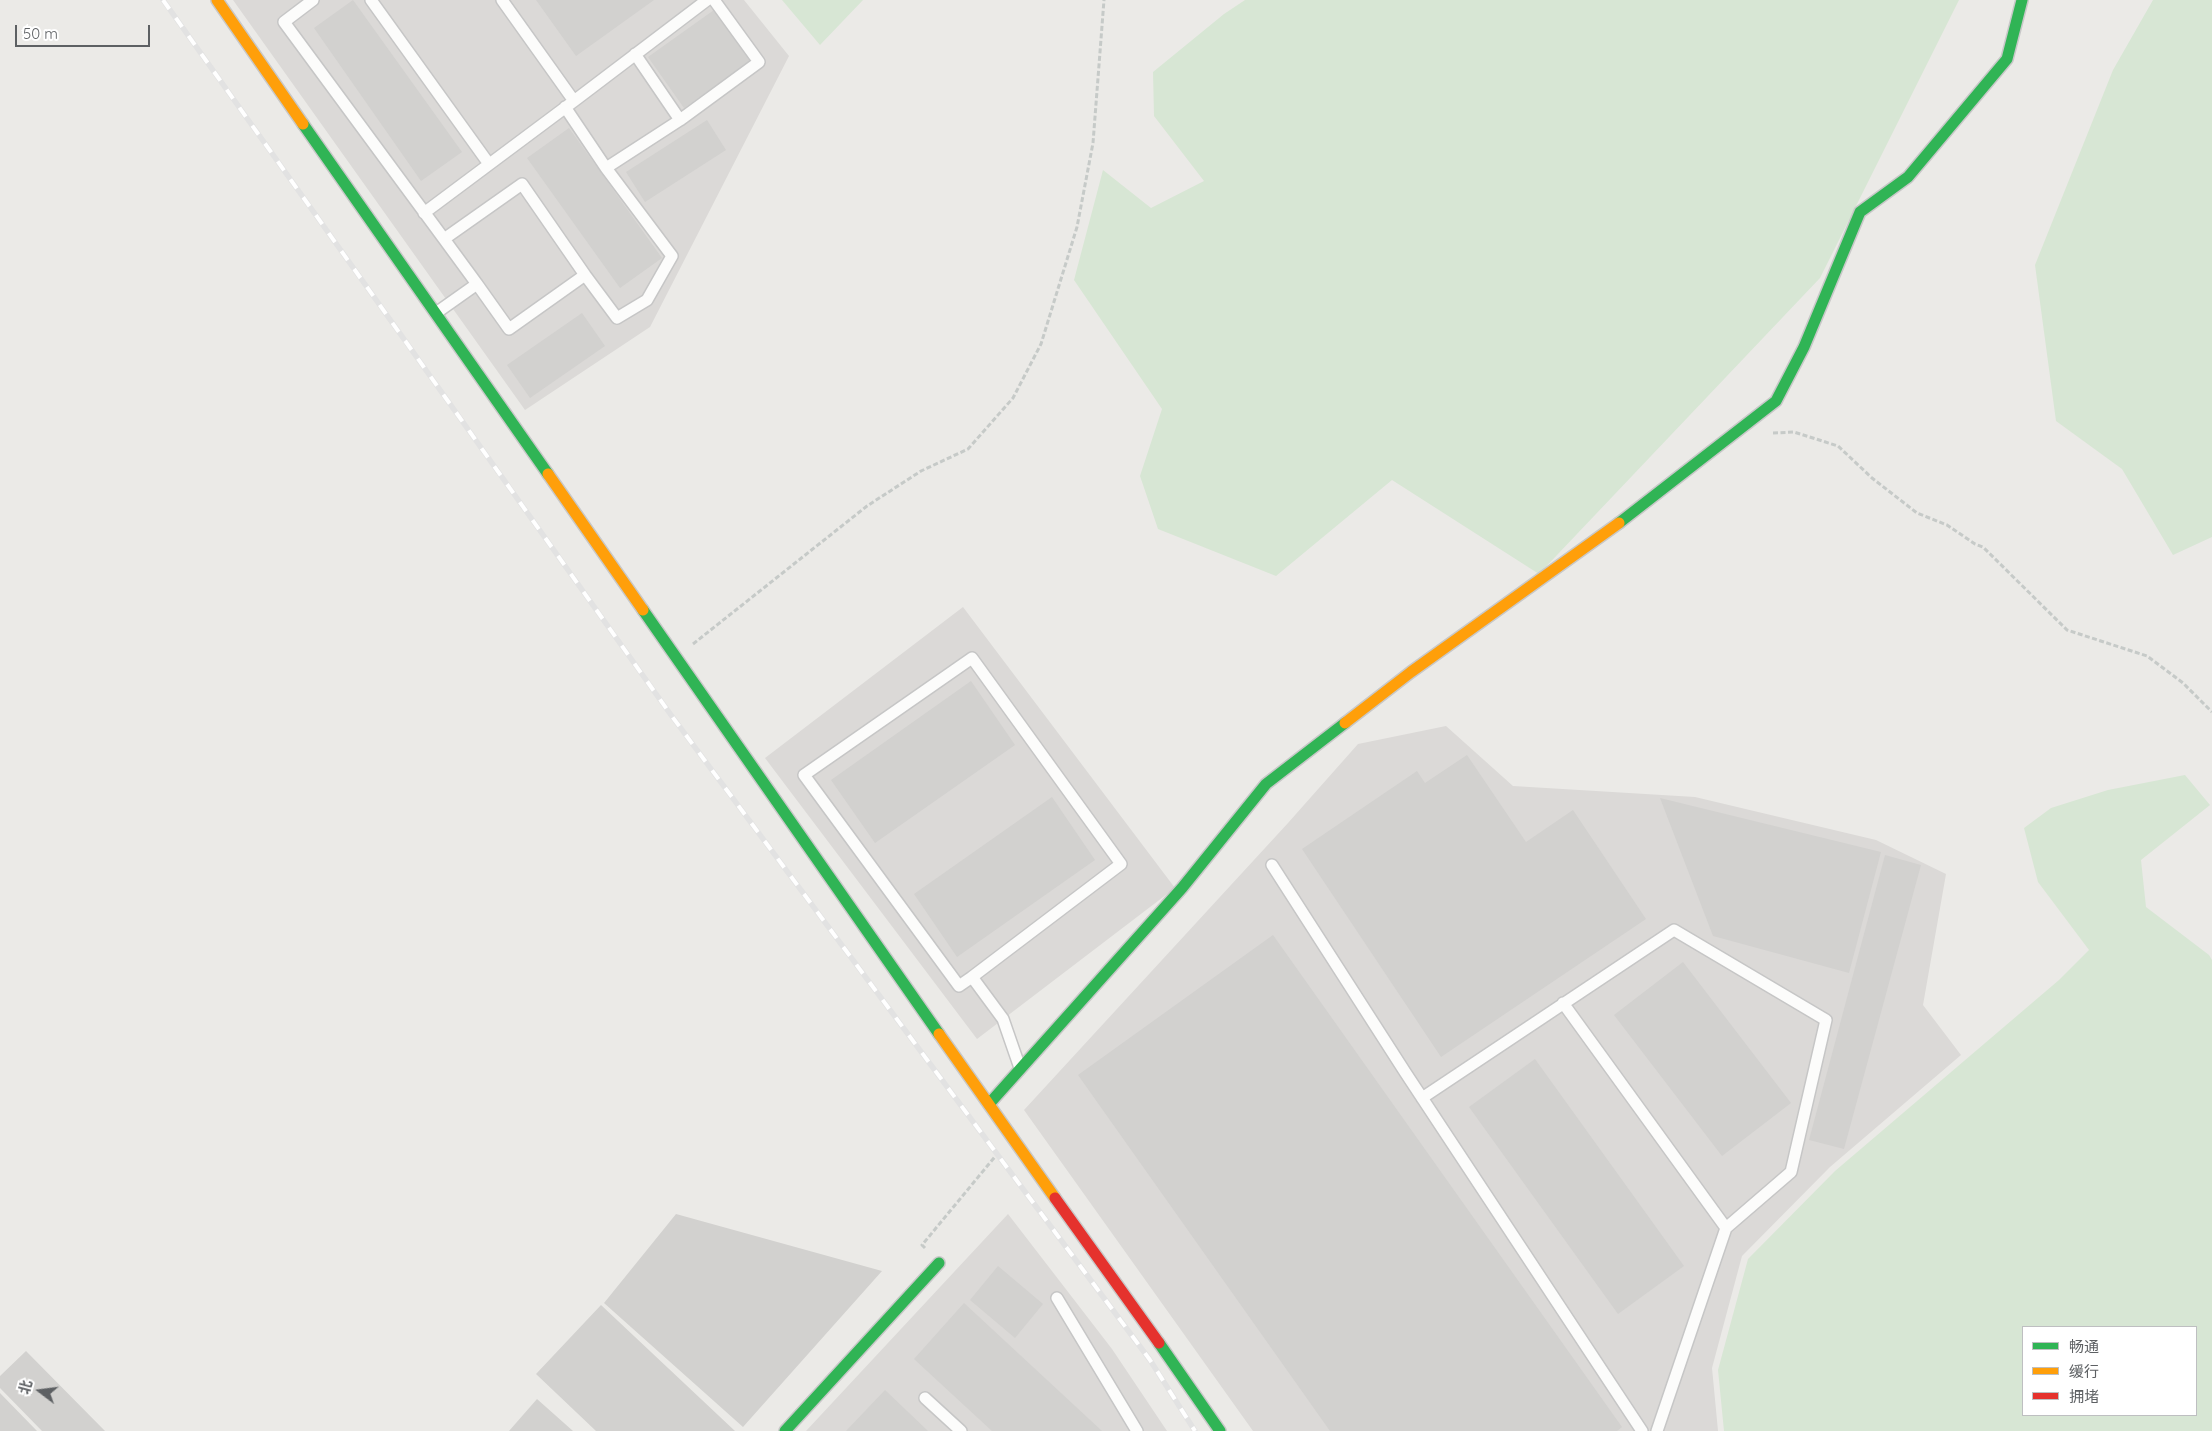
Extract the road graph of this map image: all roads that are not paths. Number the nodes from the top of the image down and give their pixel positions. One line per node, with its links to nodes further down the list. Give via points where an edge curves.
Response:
1 (217, 0): 17 (street)
2 (313, 0): 13 (lane, via 284,22)
3 (371, 0): 11 (lane)
4 (502, 0): 9 (lane)
5 (707, 0): 8 (lane)
6 (714, 0): 10 (lane, via 759,62)
7 (2022, 0): 21 (street, via 2007,59 1908,177 1860,212 1804,347 1776,401 1595,541 1411,672 1266,784 1182,888)
8 (635, 54): 9 (lane); 10 (lane)
9 (570, 104): 11 (lane); 12 (lane)
10 (680, 120): 12 (lane)
11 (489, 164): 13 (lane)
12 (606, 168): 15 (lane, via 672,256 647,300 617,318)
13 (424, 212): 14 (lane)
14 (444, 239): 15 (lane, via 522,184); 16 (lane)
15 (585, 275): 16 (lane, via 509,329)
16 (477, 284): 17 (lane)
17 (436, 313): 23 (street)
18 (1272, 865): 22 (lane)
19 (972, 977): 19 (lane, via 1121,864 972,658 804,775 959,986); 21 (lane, via 1003,1019)
20 (1563, 1003): 22 (lane); 24 (lane); 24 (lane, via 1674,930 1826,1020 1791,1172)
21 (1020, 1070): 23 (street)
22 (1422, 1098): 32 (lane)
23 (989, 1104): 31 (street)
24 (1726, 1228): 33 (lane)
25 (938, 1263): 28 (street)
26 (1056, 1298): 30 (lane)
27 (925, 1398): 29 (lane)
28 (785, 1431)
29 (961, 1431)
30 (1137, 1431)
31 (1220, 1431)
32 (1642, 1431)
33 (1657, 1431)

